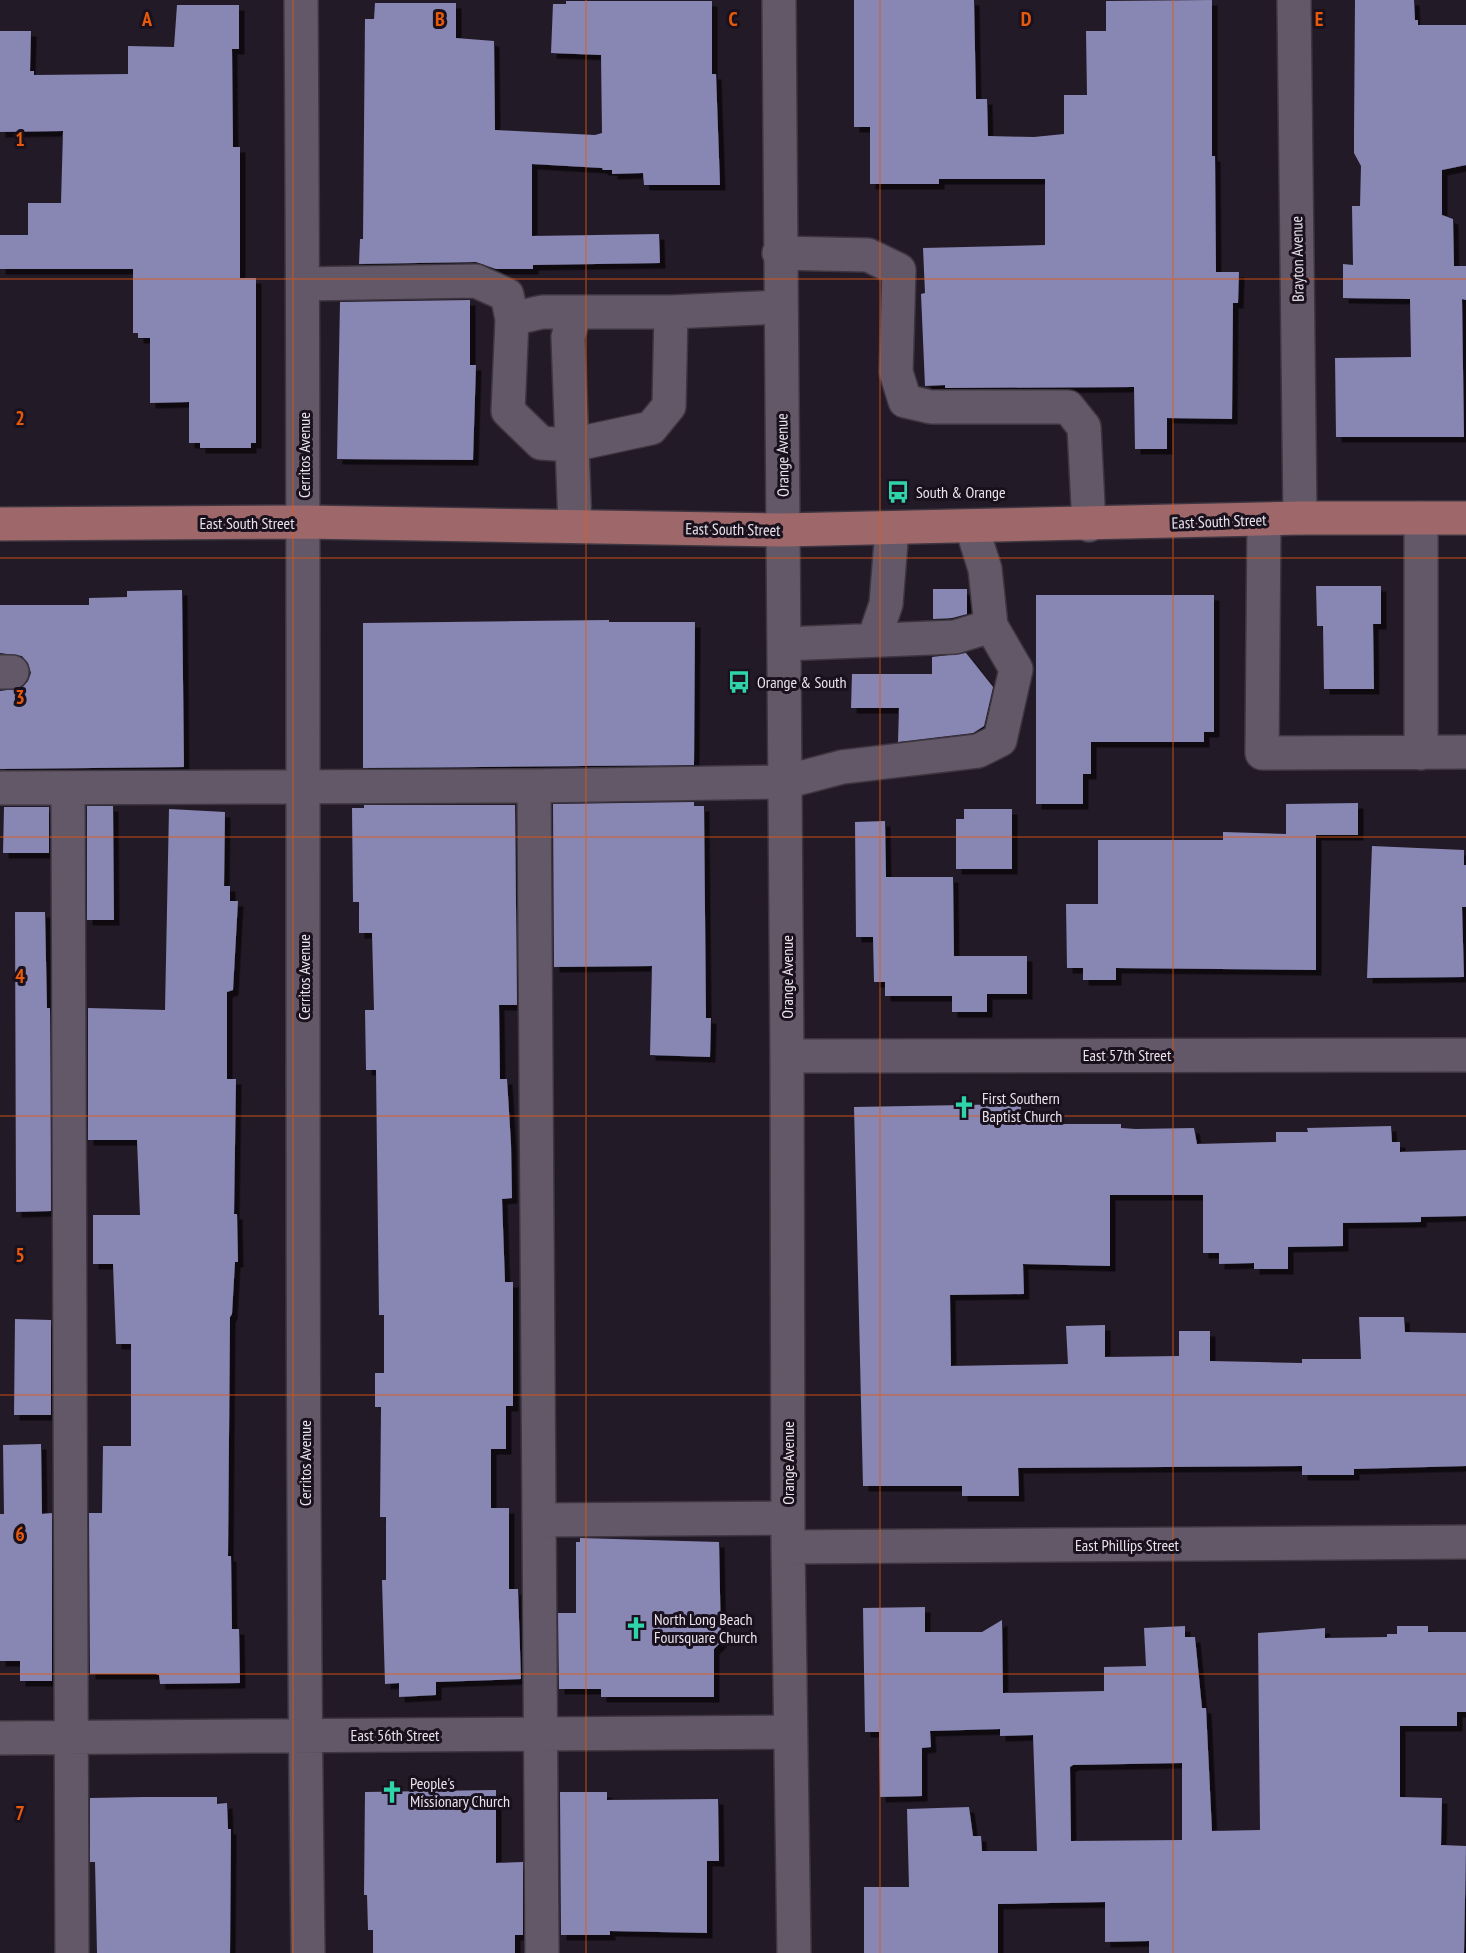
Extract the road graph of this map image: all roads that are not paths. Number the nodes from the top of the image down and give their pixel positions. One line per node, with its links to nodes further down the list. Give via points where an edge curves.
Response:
1 (301, 0): 5 (street, Cerritos Avenue)
2 (779, 0): 4 (street, Orange Avenue)
3 (1294, 0): 11 (street, Brayton Avenue)
4 (780, 253): 6 (street, Orange Avenue); 17 (street, via 868,255 899,270 896,372 905,401 931,407 1068,407 1084,427)
5 (303, 284): 9 (street, via 476,281 507,295); 15 (street, Cerritos Avenue)
6 (780, 307): 8 (street); 21 (street, Orange Avenue)
7 (575, 312): 8 (street); 9 (street, via 542,312); 10 (street, via 568,337)
8 (671, 312): 10 (street, via 669,406 651,428)
9 (512, 319): 10 (street, via 508,411 541,443)
10 (572, 445): 18 (street)
11 (1300, 518): 12 (main road, East South Street); 14 (main road, East South Street)
12 (1421, 518): 13 (main road, East South Street); 26 (street)
13 (1466, 518)
14 (1264, 520): 17 (main road, East South Street); 26 (street, via 1262,753)
15 (304, 522): 16 (main road, East South Street); 18 (main road, East South Street); 29 (street, Cerritos Avenue)
16 (0, 524)
17 (1089, 525): 19 (main road, East South Street)
18 (575, 526): 21 (main road, East South Street)
19 (972, 528): 20 (main road, East South Street); 22 (street, via 985,569)
20 (892, 529): 21 (main road, East South Street); 23 (street, via 886,604)
21 (784, 530): 24 (street, Orange Avenue)
22 (991, 626): 23 (street, via 955,637); 27 (street, via 1016,669 1000,740 978,751 842,767)
23 (874, 639): 24 (street)
24 (784, 644): 27 (street, Orange Avenue)
25 (1466, 752): 26 (street)
26 (1421, 753)
27 (785, 782): 28 (street); 33 (street, Orange Avenue)
28 (534, 786): 29 (street); 34 (street)
29 (304, 787): 31 (street); 39 (street, Cerritos Avenue)
30 (0, 788): 31 (street)
31 (68, 788): 41 (street)
32 (1466, 1055): 33 (street, East 57th Street)
33 (787, 1056): 35 (street, Orange Avenue)
34 (541, 1520): 35 (street, East Phillips Street); 38 (street)
35 (788, 1533): 36 (street, East Phillips Street); 37 (street, Orange Avenue)
36 (1466, 1542)
37 (790, 1732): 38 (street, East 56th Street); 45 (street, Orange Avenue)
38 (542, 1734): 39 (street, East 56th Street); 44 (street)
39 (305, 1736): 41 (street, East 56th Street); 43 (street, Cerritos Avenue)
40 (0, 1738): 41 (street, East 56th Street)
41 (71, 1738): 42 (street)
42 (72, 1953)
43 (308, 1953)
44 (542, 1953)
45 (794, 1953)

